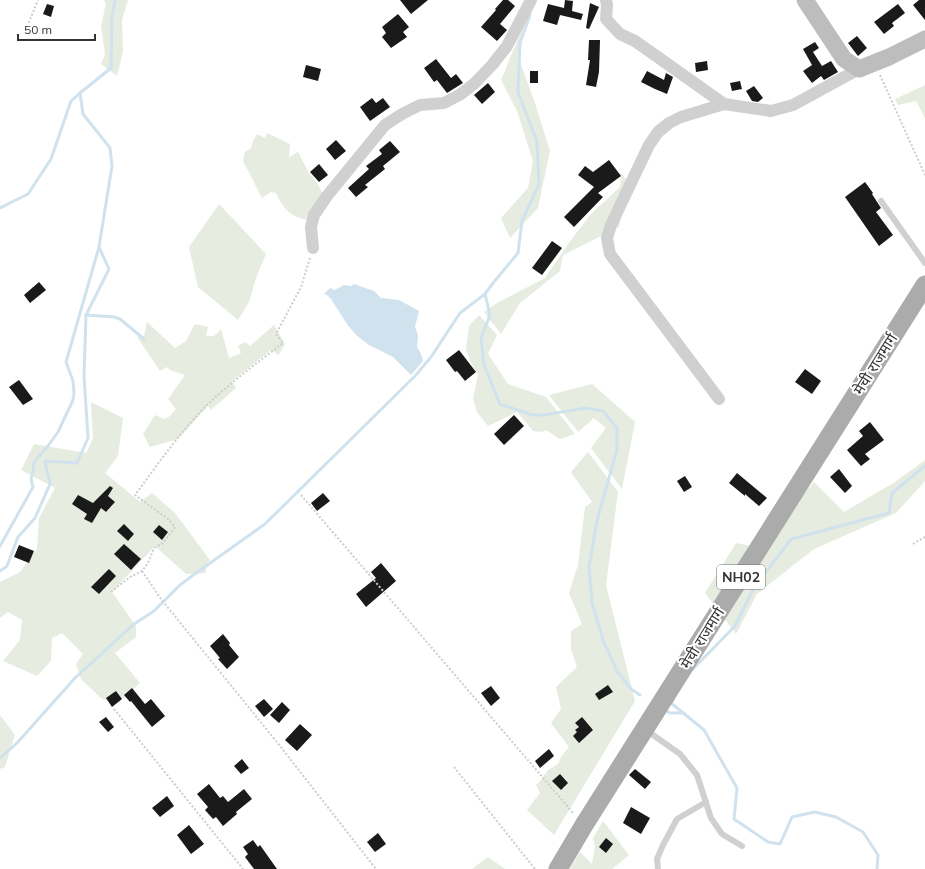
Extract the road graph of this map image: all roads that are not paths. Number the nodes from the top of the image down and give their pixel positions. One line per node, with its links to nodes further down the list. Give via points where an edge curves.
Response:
1 (531, 0): 8 (street, via 507,46 475,83 444,103 420,105 386,125 314,215 311,226)
2 (606, 0): 6 (street, via 606,19 620,34 635,41)
3 (805, 0): 5 (street, via 844,59)
4 (925, 39): 5 (street)
5 (859, 69): 6 (street, via 793,105 771,111)
6 (724, 104): 11 (street, via 681,117 658,132 649,145 611,225 608,238 610,254)
7 (881, 201): 9 (lane)
8 (313, 248)
9 (925, 263)
10 (925, 285): 12 (main road, मेची राजमार्ग / NH02)
11 (719, 400)
12 (645, 729): 13 (lane, via 680,754 697,775); 15 (main road, मेची राजमार्ग / NH02)
13 (706, 802): 14 (lane, via 711,818 722,834); 16 (lane, via 677,819 663,845 658,859)
14 (742, 846)
15 (558, 869)
16 (658, 869)

